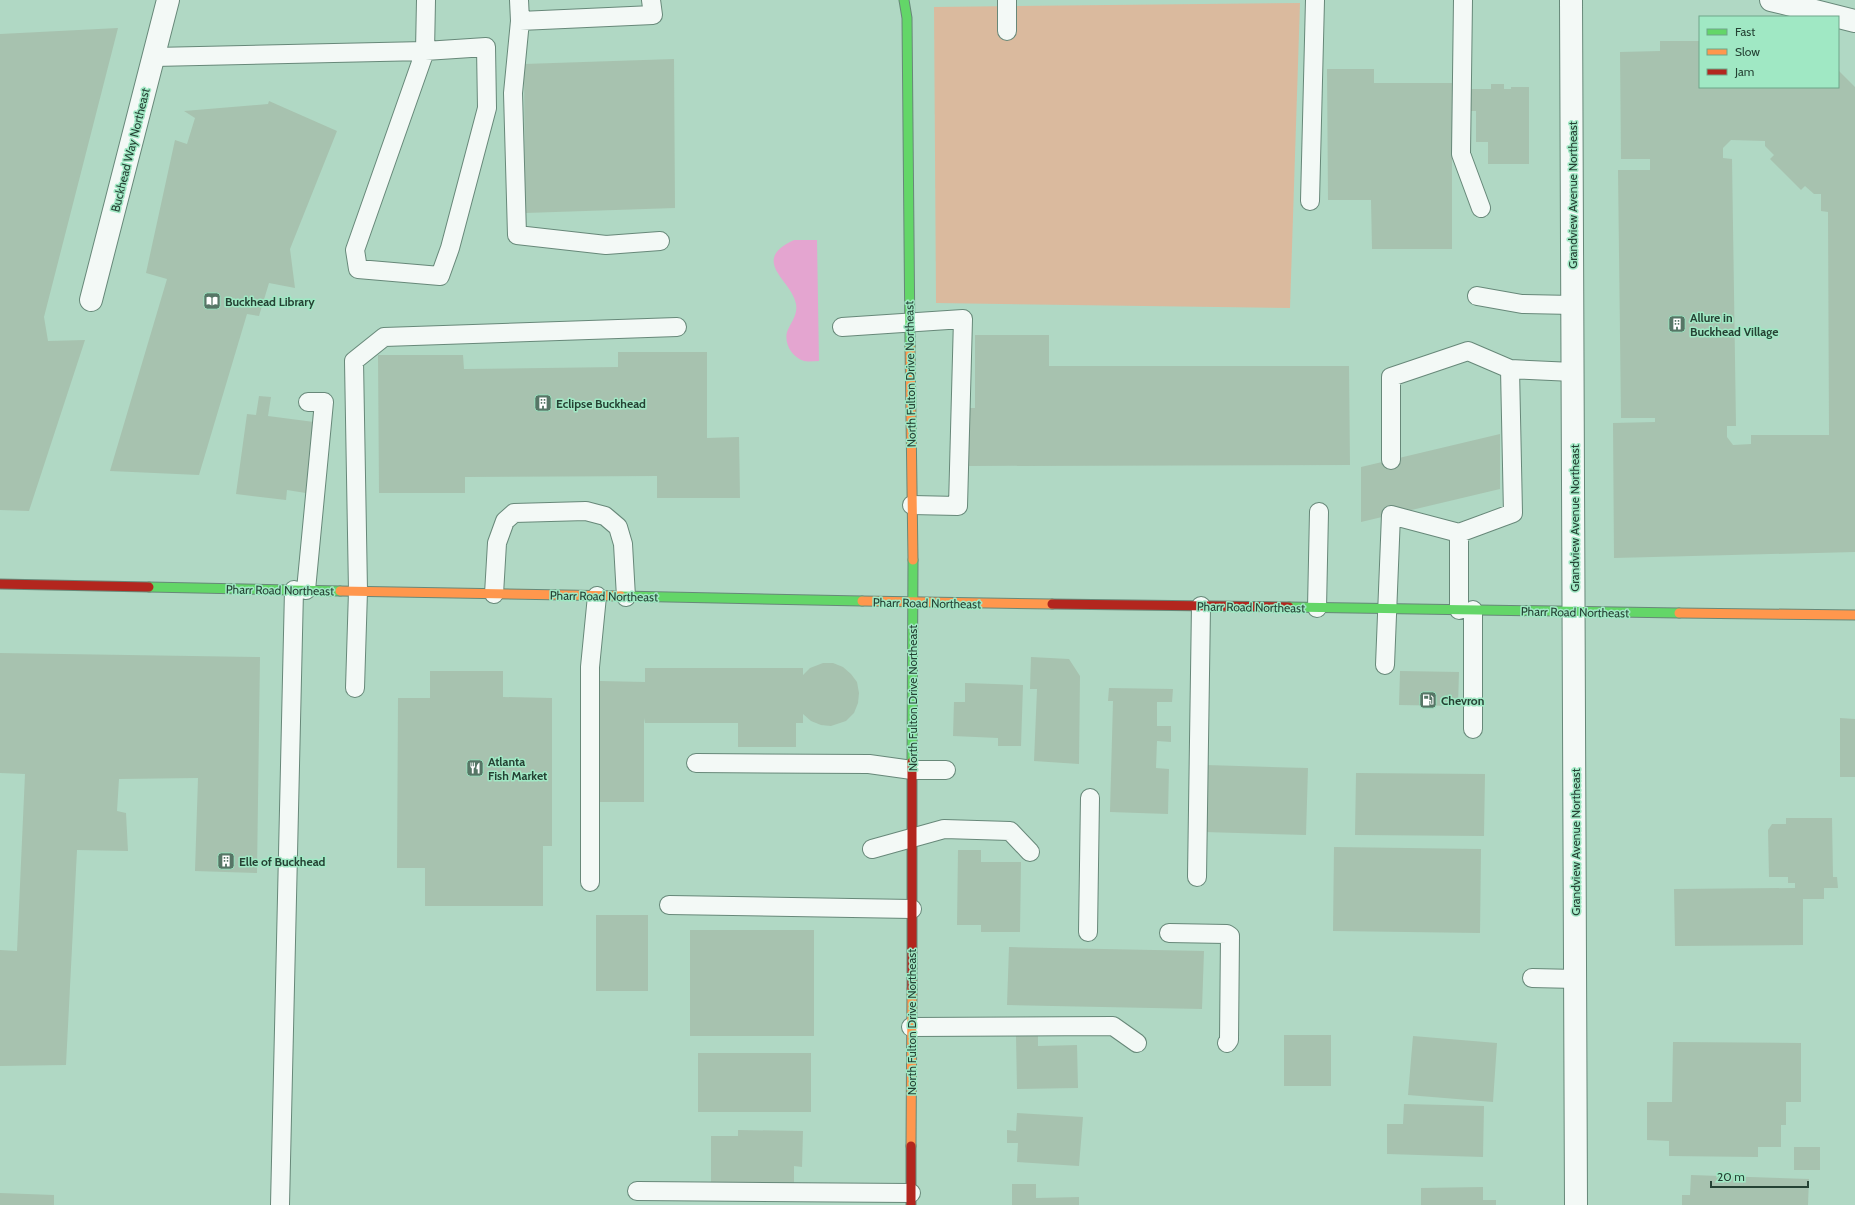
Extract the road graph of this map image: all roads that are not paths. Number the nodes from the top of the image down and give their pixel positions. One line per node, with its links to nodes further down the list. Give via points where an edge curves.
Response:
1 (168, 0): 17 (street, Buckhead Way Northeast)
2 (426, 0): 16 (lane)
3 (519, 0): 13 (lane)
4 (651, 0): 13 (lane, via 652,15)
5 (904, 0): 24 (street, North Fulton Drive Northeast, via 907,18)
6 (1006, 0): 15 (lane)
7 (1315, 0): 18 (lane)
8 (1463, 0): 19 (lane, via 1461,154)
9 (1571, 0): 23 (street, Grandview Avenue Northeast)
10 (1771, 0): 11 (street)
11 (1835, 16)
12 (1839, 17): 14 (street)
13 (520, 21): 20 (lane, via 513,93 517,235 606,245)
14 (1855, 21)
15 (1006, 31)
16 (425, 51): 16 (lane, via 355,250 358,269 440,276 450,248 488,108 486,47); 17 (lane)
17 (154, 57): 22 (street, Buckhead Way Northeast)
18 (1310, 202)
19 (1481, 208)
20 (660, 241)
21 (1477, 296): 23 (lane, via 1522,304)
22 (91, 300)
23 (1573, 306): 28 (street, Grandview Avenue Northeast)
24 (910, 322): 25 (lane); 31 (street, North Fulton Drive Northeast); 31 (lane, via 963,319 958,506)
25 (842, 326)
26 (677, 327): 36 (lane, via 384,337 354,361)
27 (1510, 369): 28 (lane); 30 (lane, via 1468,351 1391,377); 33 (lane, via 1512,513)
28 (1573, 372): 45 (street, Grandview Avenue Northeast)
29 (308, 402): 35 (lane, via 324,402)
30 (1391, 460)
31 (912, 506): 40 (street, North Fulton Drive Northeast)
32 (1319, 512): 42 (lane)
33 (1459, 533): 43 (lane, via 1391,515); 44 (lane)
34 (0, 584): 35 (street, Pharr Road Northeast)
35 (300, 590): 36 (street, Pharr Road Northeast); 70 (lane)
36 (358, 591): 37 (street, Pharr Road Northeast); 48 (lane)
37 (494, 594): 38 (street, Pharr Road Northeast); 39 (lane, via 497,543 505,521 514,513 586,511 605,516 618,527 623,544)
38 (597, 596): 39 (street, Pharr Road Northeast); 58 (lane, via 590,667)
39 (626, 597): 40 (street, Pharr Road Northeast)
40 (912, 602): 41 (street, Pharr Road Northeast); 51 (street, North Fulton Drive Northeast)
41 (1201, 606): 42 (street, Pharr Road Northeast); 57 (lane)
42 (1317, 608): 43 (street, Pharr Road Northeast)
43 (1386, 609): 44 (street, Pharr Road Northeast); 47 (lane)
44 (1466, 610): 45 (street, Pharr Road Northeast); 49 (lane)
45 (1575, 612): 46 (street, Pharr Road Northeast); 64 (street, Grandview Avenue Northeast)
46 (1855, 615)
47 (1385, 665)
48 (355, 688)
49 (1472, 729)
50 (696, 763): 51 (lane, via 869,764)
51 (912, 770): 52 (lane); 54 (street, North Fulton Drive Northeast)
52 (946, 770)
53 (1090, 798): 61 (lane)
54 (912, 836): 55 (lane); 56 (lane, via 944,829 1010,831); 60 (street, North Fulton Drive Northeast)
55 (872, 849)
56 (1030, 852)
57 (1197, 877)
58 (590, 882)
59 (669, 905): 60 (lane)
60 (912, 909): 65 (street, North Fulton Drive Northeast)
61 (1088, 932)
62 (1169, 933): 67 (lane, via 1230,936)
63 (1532, 978): 64 (lane)
64 (1576, 979): 71 (street, Grandview Avenue Northeast)
65 (911, 1027): 66 (lane, via 1113,1026); 69 (street, North Fulton Drive Northeast)
66 (1136, 1043)
67 (1227, 1043)
68 (637, 1191): 69 (lane)
69 (911, 1199)
70 (280, 1205)
71 (1576, 1205)

